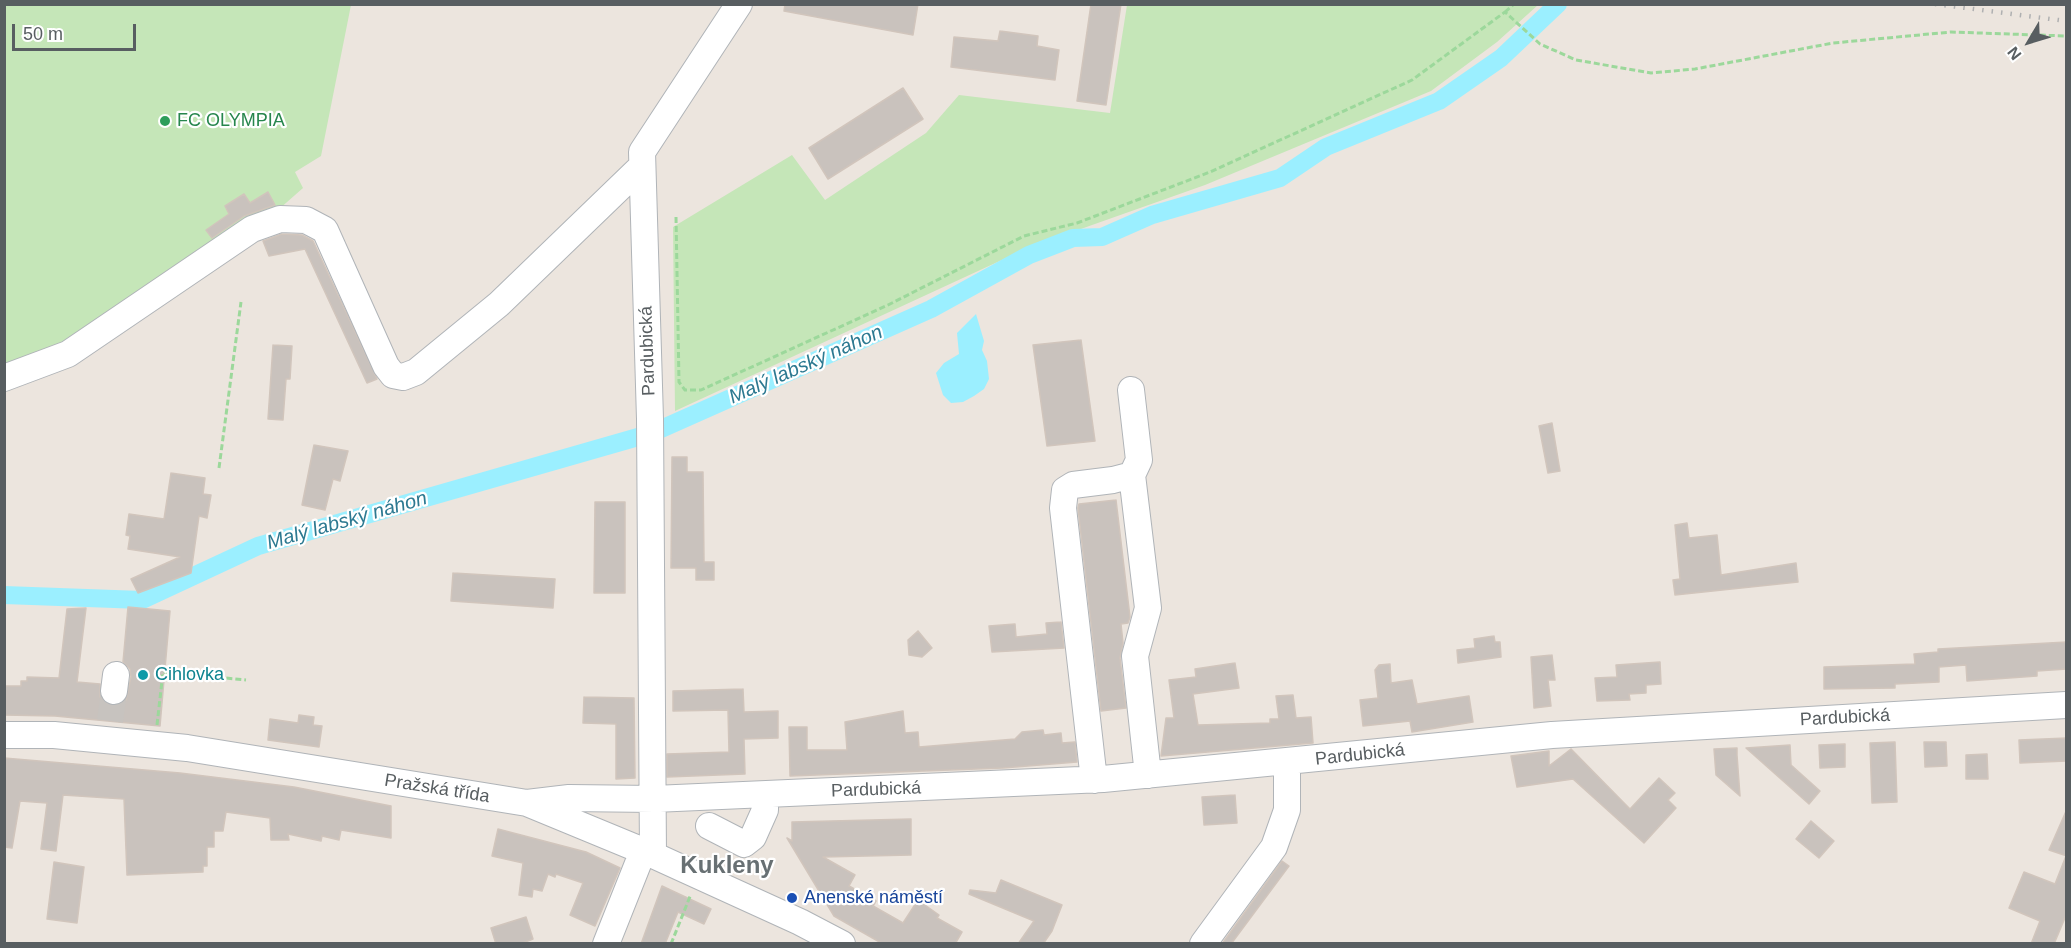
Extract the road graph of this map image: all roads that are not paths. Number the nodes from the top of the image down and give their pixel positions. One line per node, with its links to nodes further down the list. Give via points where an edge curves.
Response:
1 (739, 4): 2 (street, Pardubická, via 642,152)
2 (642, 166): 3 (street, via 499,304 416,372 403,377 393,375 386,366 325,230 306,220 280,219 252,229 68,354); 12 (street, Pardubická, via 650,419)
3 (4, 378)
4 (1131, 390): 5 (street, via 1139,460)
5 (1132, 475): 9 (street, via 1148,608 1135,656); 10 (street, via 1073,485 1065,490 1063,508)
6 (2067, 705): 8 (street, Pardubická, via 1552,735)
7 (4, 735): 13 (street, Pražská třída, via 109,731 187,748)
8 (1287, 762): 9 (street, Pardubická); 18 (street, via 1287,810 1274,847)
9 (1148, 775): 10 (street, Pardubická)
10 (1094, 780): 11 (street, Pardubická)
11 (765, 795): 12 (street, Pardubická); 14 (street, via 765,810 753,837 744,844)
12 (654, 799): 13 (street, Pardubická, via 570,798); 15 (street, Pardubická)
13 (527, 803): 15 (street, Pražská třída)
14 (709, 826)
15 (648, 853): 16 (street); 17 (street, Pražská třída)
16 (606, 944)
17 (842, 944)
18 (1203, 944)

